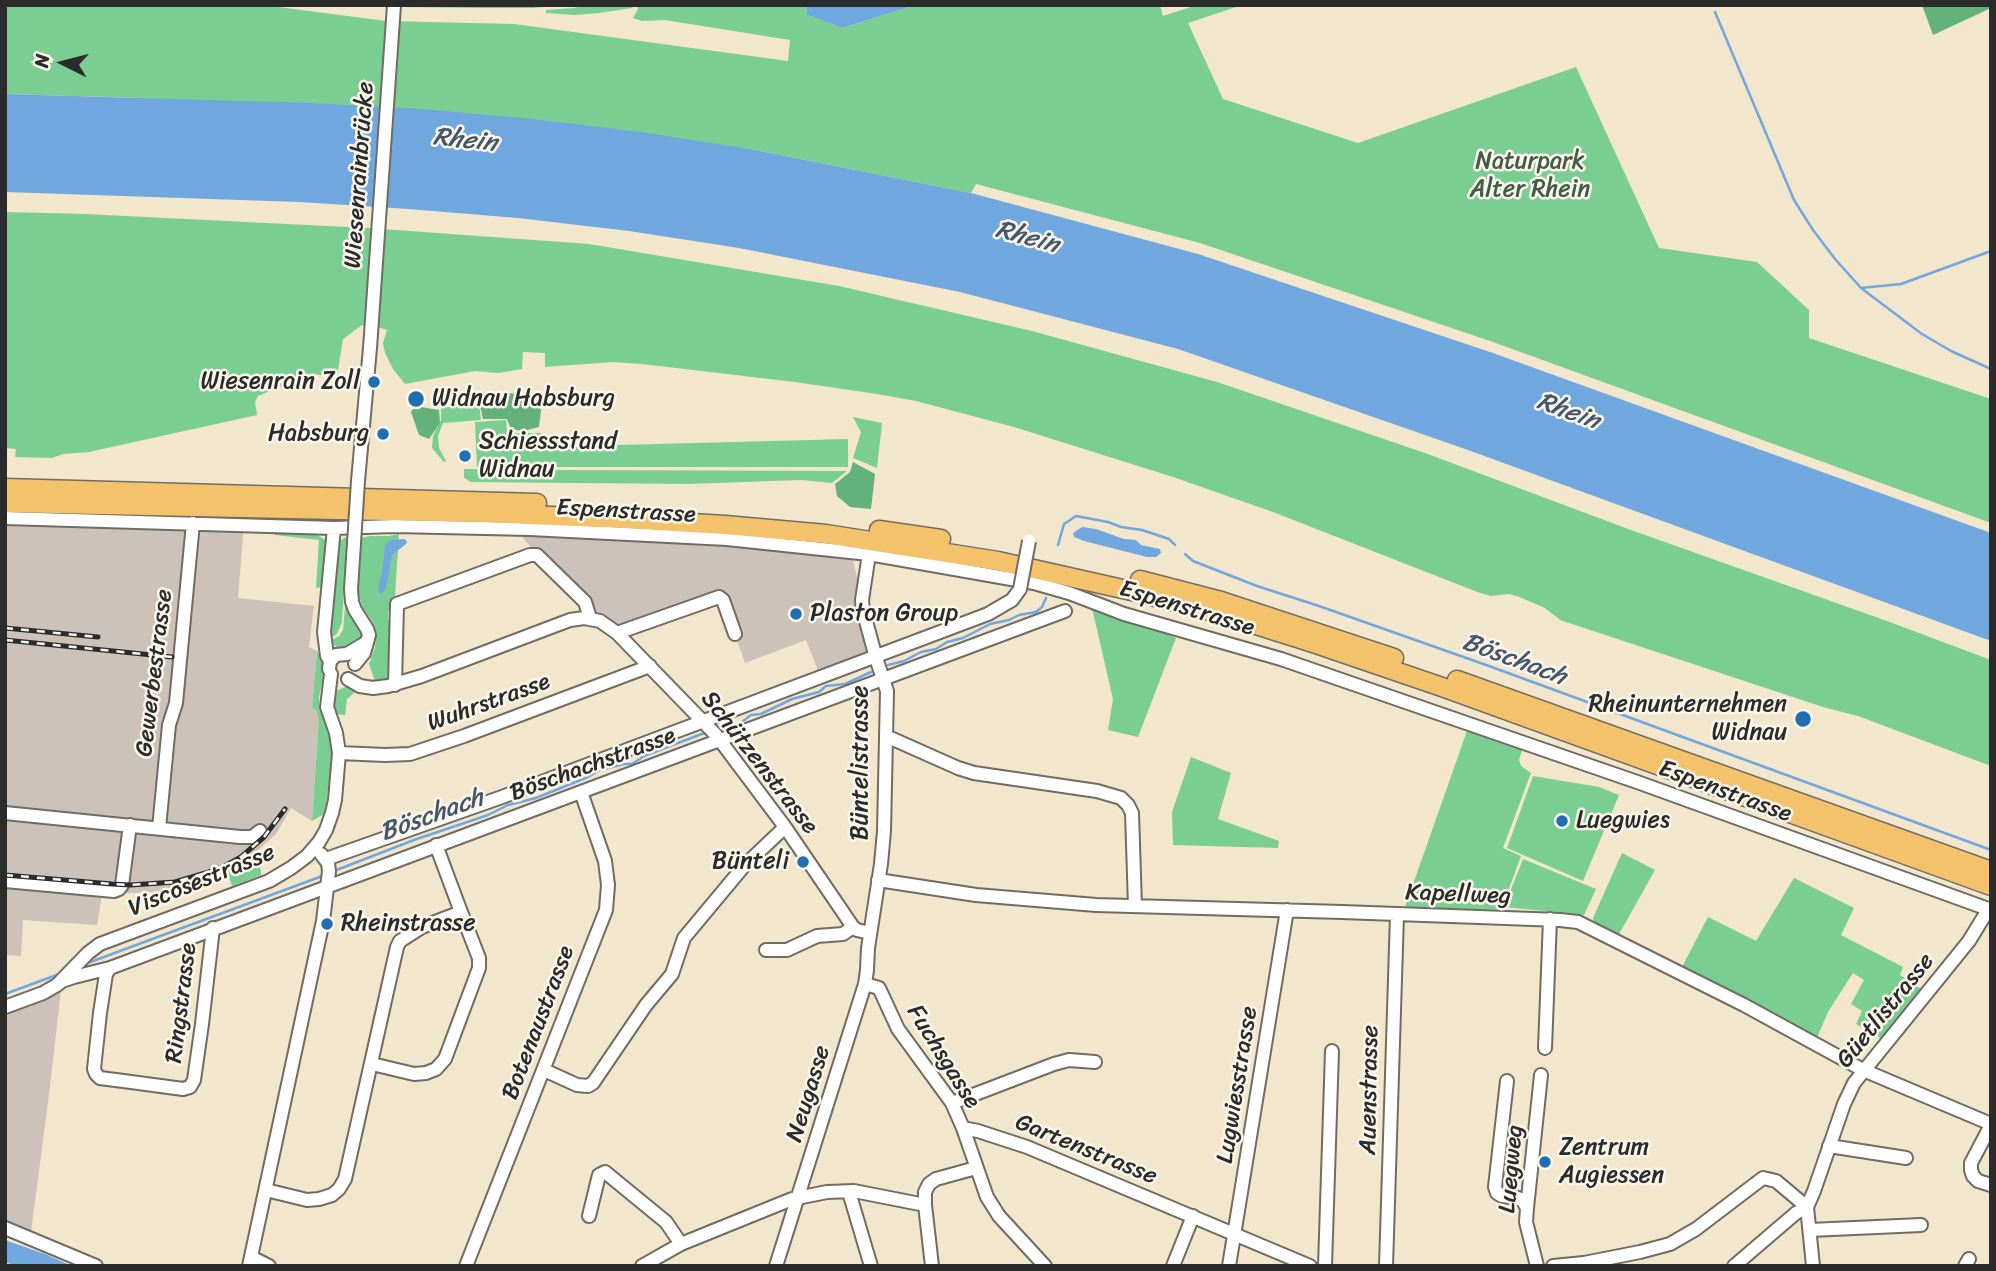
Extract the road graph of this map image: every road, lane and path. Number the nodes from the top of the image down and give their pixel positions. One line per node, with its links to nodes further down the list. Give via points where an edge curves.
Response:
1 (394, 5): 15 (street, Wiesenrainbrücke, bridge, via 351,577 352,602 367,629 367,642 364,653)
2 (5, 488): 32 (highway, via 488,501 724,513 900,533 1039,557 1221,601 1336,638)
3 (5, 503): 19 (highway, via 626,519 838,536 1010,564 1209,611)
4 (5, 518): 5 (street, Espenstrasse)
5 (193, 523): 6 (street, Espenstrasse); 27 (street, Gewerbestrasse)
6 (334, 528): 8 (street, Espenstrasse, via 617,532); 15 (street, via 324,632 325,644)
7 (1029, 541): 13 (street, bridge, via 1020,589 1012,600)
8 (869, 554): 13 (street, Büntelistrasse, via 862,600); 37 (street, Espenstrasse, via 1034,583 1281,659)
9 (1065, 611): 16 (street, Böschachstrasse)
10 (590, 618): 11 (street, Schützenstrasse); 17 (street, via 570,620); 17 (street, via 585,602 537,555 530,555 397,604)
11 (617, 634): 12 (street, via 719,597); 14 (street, Schützenstrasse)
12 (735, 634)
13 (876, 658): 16 (street, Büntelistrasse); 18 (street)
14 (650, 666): 18 (street, Schützenstrasse); 22 (street, Wuhrstrasse, via 417,752)
15 (343, 667): 17 (street, via 360,686); 22 (street, via 327,694)
16 (884, 680): 20 (street, Büntelistrasse); 21 (street, Böschachstrasse)
17 (394, 685)
18 (704, 722): 21 (street, Schützenstrasse); 31 (street)
19 (1567, 733): 36 (highway); 37 (highway, via 1604,753)
20 (886, 736): 33 (street, Büntelistrasse); 38 (street, via 974,773 1097,790 1121,798 1132,813)
21 (718, 738): 23 (street, Böschachstrasse); 26 (street, Schützenstrasse)
22 (339, 752): 30 (street, via 332,813)
23 (581, 792): 29 (street, Böschachstrasse); 56 (street, Botenaustrasse, via 605,860 606,910)
24 (5, 813): 25 (street)
25 (130, 825): 27 (street); 34 (street, via 119,889)
26 (785, 827): 43 (street, Schützenstrasse); 56 (street, via 744,866 684,938 672,974 593,1083 577,1085)
27 (159, 828): 28 (street, via 240,837)
28 (260, 831)
29 (436, 845): 35 (street, Böschachstrasse); 40 (street)
30 (314, 848): 31 (street); 46 (street, Viscosestrasse, via 301,862 269,881)
31 (327, 861): 35 (street)
32 (1991, 871)
33 (878, 880): 38 (street, Kapellweg, via 976,895); 45 (street, Büntelistrasse)
34 (5, 881)
35 (329, 883): 44 (street, Böschachstrasse); 67 (street)
36 (1991, 886)
37 (1990, 904): 57 (street, Güetlistrasse, via 1969,941)
38 (1135, 906): 39 (street, Kapellweg)
39 (1287, 910): 41 (street, Kapellweg); 78 (street, Lugwiesstrasse)
40 (461, 912): 55 (street, via 400,941); 55 (street, via 479,968 445,1059 436,1069 414,1074)
41 (1397, 915): 42 (street, Kapellweg); 94 (street, Auenstrasse)
42 (1550, 919): 52 (street); 57 (street, Kapellweg, via 1587,925)
43 (853, 927): 45 (street); 47 (street, via 787,950)
44 (213, 928): 48 (street, Böschachstrasse); 48 (street, Ringstrasse, via 190,1087 96,1074 100,1013)
45 (870, 933): 50 (street, Neugasse)
46 (100, 944): 49 (street, Böschachstrasse)
47 (766, 950)
48 (110, 968): 49 (street, Böschachstrasse)
49 (62, 981): 51 (street, Böschachstrasse)
50 (865, 984): 60 (street, Fuchsgasse, via 881,991 898,1029); 69 (street, Neugasse)
51 (5, 1007)
52 (1545, 1048)
53 (1332, 1051): 93 (street)
54 (1095, 1062): 60 (street, via 1054,1064)
55 (372, 1064): 67 (street, via 339,1189 307,1200)
56 (544, 1070): 84 (street, Botenaustrasse)
57 (1863, 1070): 61 (street, Kapellweg); 63 (street, Güetlistrasse)
58 (1541, 1076): 72 (street, Luegweg)
59 (1507, 1081): 72 (street, via 1495,1187 1502,1196 1518,1198)
60 (952, 1103): 62 (street, Fuchsgasse)
61 (1991, 1125): 66 (street, via 1971,1163 1973,1176)
62 (963, 1128): 65 (street, Fuchsgasse); 74 (street, Gartenstrasse, via 1027,1147)
63 (1829, 1146): 64 (street); 71 (street, Güetlistrasse)
64 (1906, 1158)
65 (976, 1168): 70 (street, via 929,1184); 89 (street, Fuchsgasse, via 999,1216)
66 (1991, 1185)
67 (266, 1190): 80 (street)
68 (849, 1192): 69 (street); 70 (street); 87 (street)
69 (797, 1199): 79 (street); 86 (street, Neugasse)
70 (925, 1205): 88 (street)
71 (1807, 1207): 77 (street, Güetlistrasse); 81 (street, via 1776,1181 1763,1178 1670,1244); 97 (street)
72 (1527, 1208): 95 (street, Luegweg)
73 (589, 1216): 79 (street, via 599,1175 605,1172 666,1222)
74 (1193, 1216): 78 (street, Gartenstrasse); 90 (street)
75 (1921, 1225): 77 (street)
76 (5, 1228): 82 (street)
77 (1810, 1230): 98 (street, Güetlistrasse)
78 (1235, 1233): 91 (street, Lugwiesstrasse); 92 (street, Gartenstrasse)
79 (681, 1244): 85 (street)
80 (250, 1262): 83 (street)
81 (1585, 1264): 96 (street)
82 (96, 1266)
83 (270, 1266)
84 (466, 1266)
85 (642, 1266)
86 (776, 1266)
87 (871, 1266)
88 (932, 1266)
89 (1045, 1266)
90 (1173, 1266)
91 (1229, 1266)
92 (1310, 1266)
93 (1325, 1266)
94 (1386, 1266)
95 (1537, 1266)
96 (1553, 1266)
97 (1734, 1266)
98 (1813, 1266)

